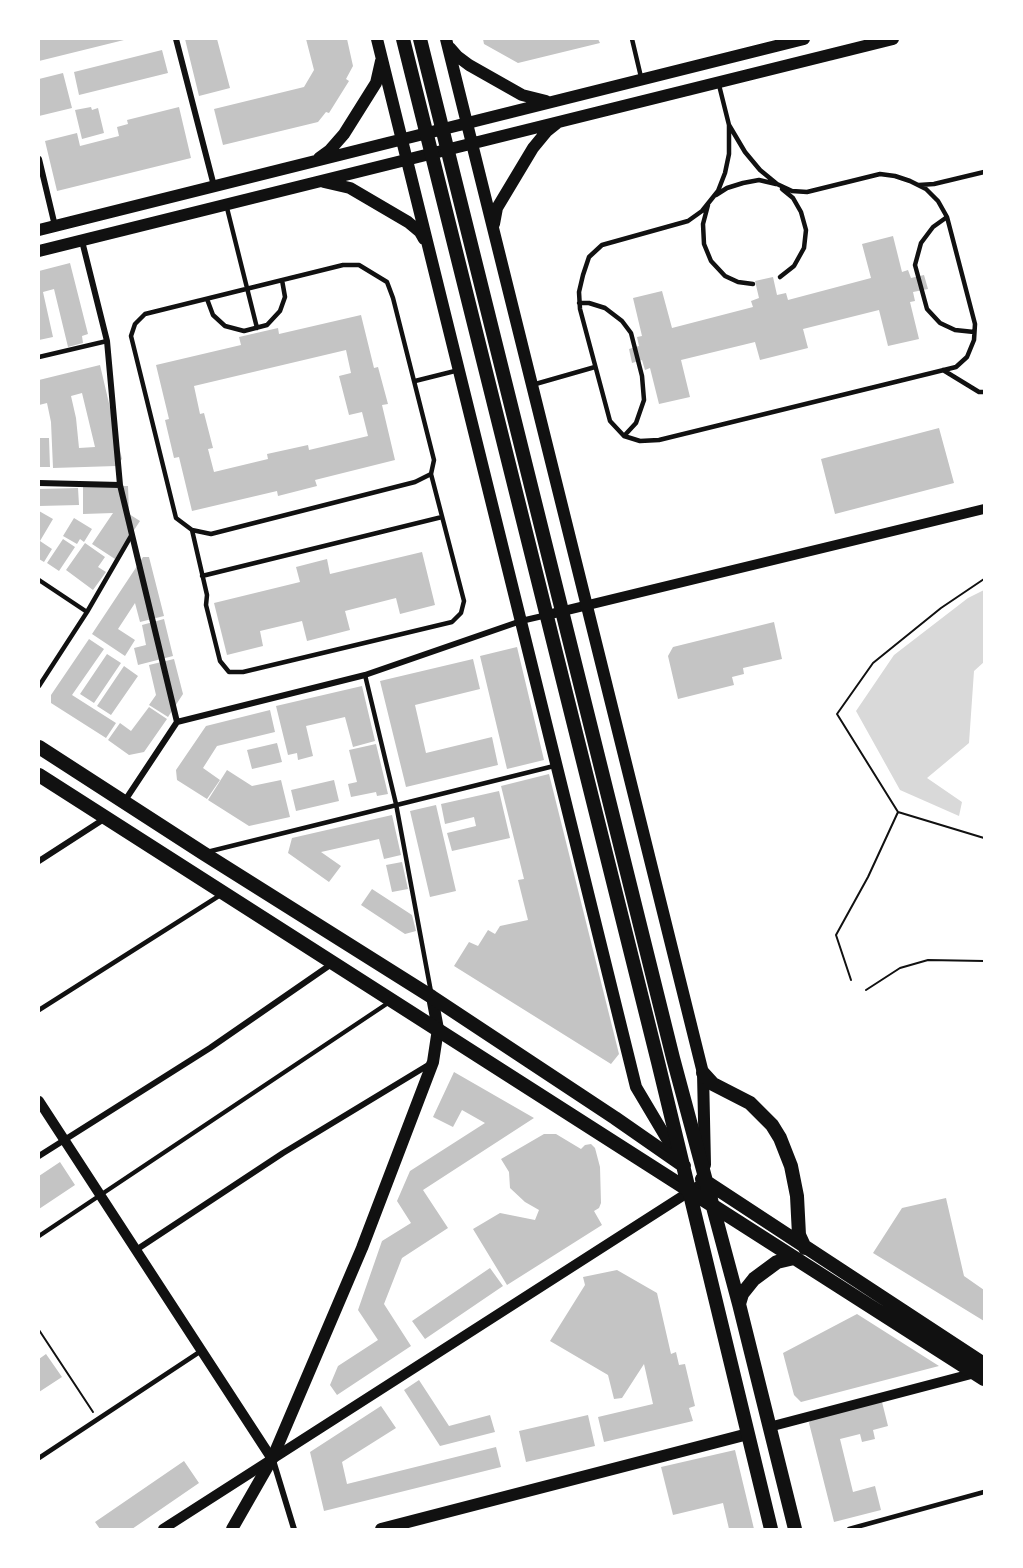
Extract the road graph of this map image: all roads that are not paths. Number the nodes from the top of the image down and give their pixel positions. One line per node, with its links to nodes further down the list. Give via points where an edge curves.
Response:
1 (176, 39): 29 (street)
2 (377, 39): 9 (main road)
3 (403, 39): 17 (main road)
4 (420, 39): 16 (main road)
5 (632, 39): 10 (lane)
6 (804, 39): 10 (main road)
7 (893, 39): 11 (main road)
8 (447, 42): 12 (main road, via 469,65 522,95); 14 (main road)
9 (381, 57): 18 (main road); 24 (main road, via 376,83 344,134)
10 (642, 80): 12 (main road)
11 (718, 82): 13 (main road); 15 (lane)
12 (553, 102): 14 (main road)
13 (558, 122): 19 (main road); 35 (main road, via 533,148 497,208)
14 (467, 123): 16 (main road); 19 (main road)
15 (729, 125): 27 (lane, via 760,170); 30 (lane, via 725,173)
16 (442, 130): 17 (main road); 20 (main road)
17 (427, 133): 18 (main road); 21 (main road)
18 (402, 140): 23 (main road); 24 (main road)
19 (472, 143): 20 (main road); 35 (main road)
20 (447, 150): 21 (main road); 67 (main road)
21 (432, 153): 23 (main road); 69 (main road)
22 (39, 159): 34 (street)
23 (407, 160): 26 (main road); 38 (main road)
24 (313, 162): 29 (main road)
25 (984, 172): 28 (lane)
26 (317, 182): 32 (main road); 38 (main road, via 350,188 408,222)
27 (777, 184): 28 (lane, via 807,192 880,174); 30 (lane, via 759,180); 40 (lane, via 794,198 806,230 804,248 794,266)
28 (918, 185): 33 (lane, via 938,201)
29 (214, 186): 34 (main road)
30 (713, 196): 31 (lane)
31 (709, 202): 42 (lane, via 703,224 704,244 711,261 725,276); 45 (lane, via 688,221 602,245 589,257)
32 (226, 204): 37 (main road); 43 (lane)
33 (947, 217): 47 (lane); 47 (lane, via 921,243 915,265 927,309 940,323)
34 (56, 226): 36 (main road)
35 (493, 228): 54 (main road)
36 (39, 230)
37 (82, 241): 39 (main road); 48 (street)
38 (428, 245): 51 (main road)
39 (39, 251)
40 (780, 277)
41 (282, 280): 43 (lane); 46 (lane, via 285,297 279,312 267,325); 53 (lane, via 343,264 359,265 387,282)
42 (753, 284)
43 (247, 288): 44 (lane); 46 (lane)
44 (207, 299): 46 (lane, via 213,315 225,326 244,331); 62 (lane, via 145,314 135,324 132,336 176,518)
45 (579, 303): 50 (lane); 56 (lane, via 605,308 631,333 644,400 636,423)
46 (257, 328)
47 (974, 332): 52 (lane, via 967,357 956,367)
48 (107, 341): 49 (lane); 59 (street)
49 (39, 357)
50 (595, 367): 54 (lane); 56 (lane, via 610,421)
51 (459, 370): 53 (lane); 70 (main road)
52 (943, 370): 55 (lane); 56 (lane, via 659,440 640,441)
53 (415, 381): 57 (lane, via 434,460)
54 (532, 385): 66 (main road)
55 (984, 392)
56 (624, 436)
57 (431, 474): 61 (lane); 62 (lane, via 415,482 210,534)
58 (39, 483): 59 (street)
59 (120, 485): 63 (street)
60 (984, 509): 66 (street)
61 (442, 517): 64 (lane); 64 (lane, via 464,601 461,613 452,622 243,672 229,672 220,661)
62 (192, 530): 64 (lane)
63 (131, 536): 68 (lane); 73 (street)
64 (202, 576)
65 (39, 580): 68 (lane)
66 (587, 605): 67 (street); 89 (main road)
67 (562, 611): 69 (street); 94 (main road)
68 (87, 612): 72 (lane)
69 (547, 615): 70 (street); 93 (main road)
70 (521, 621): 71 (street); 75 (main road)
71 (365, 675): 73 (street); 78 (lane)
72 (39, 686)
73 (177, 722): 77 (street)
74 (39, 747): 77 (main road)
75 (557, 765): 78 (lane); 93 (main road, via 636,1087)
76 (39, 775): 79 (main road)
77 (124, 802): 80 (main road)
78 (396, 804): 80 (lane); 84 (lane)
79 (105, 818): 81 (street); 82 (main road)
80 (203, 853): 84 (main road)
81 (39, 861)
82 (224, 893): 83 (main road); 86 (lane)
83 (333, 962): 85 (main road); 91 (street, via 210,1048)
84 (432, 997): 87 (main road); 93 (main road)
85 (393, 1000): 87 (main road); 96 (lane)
86 (39, 1010)
87 (438, 1029): 88 (main road); 95 (main road)
88 (433, 1062): 100 (street, via 283,1153); 108 (main road, via 362,1248)
89 (703, 1072): 94 (main road); 99 (main road, via 713,1084 750,1104 780,1138 791,1166 799,1235)
90 (39, 1101): 91 (street)
91 (65, 1139): 92 (street); 96 (street)
92 (39, 1156)
93 (682, 1165): 94 (main road); 95 (main road)
94 (706, 1181): 95 (street); 97 (main road); 99 (main road)
95 (689, 1191): 97 (main road); 106 (main road); 108 (street)
96 (101, 1195): 98 (lane); 100 (street)
97 (713, 1207): 101 (main road); 102 (main road)
98 (39, 1236)
99 (805, 1248): 104 (main road)
100 (136, 1250): 103 (street)
101 (794, 1258): 102 (main road, via 777,1262 754,1279); 104 (main road)
102 (739, 1304): 105 (main road)
103 (201, 1351): 107 (lane); 108 (street)
104 (981, 1372): 105 (street)
105 (769, 1426): 115 (main road)
106 (748, 1434): 113 (main road); 114 (main road)
107 (39, 1458)
108 (273, 1459): 110 (street); 111 (main road); 112 (street)
109 (984, 1492): 116 (lane)
110 (163, 1529)
111 (232, 1529)
112 (294, 1529)
113 (381, 1529)
114 (771, 1529)
115 (795, 1529)
116 (849, 1529)

